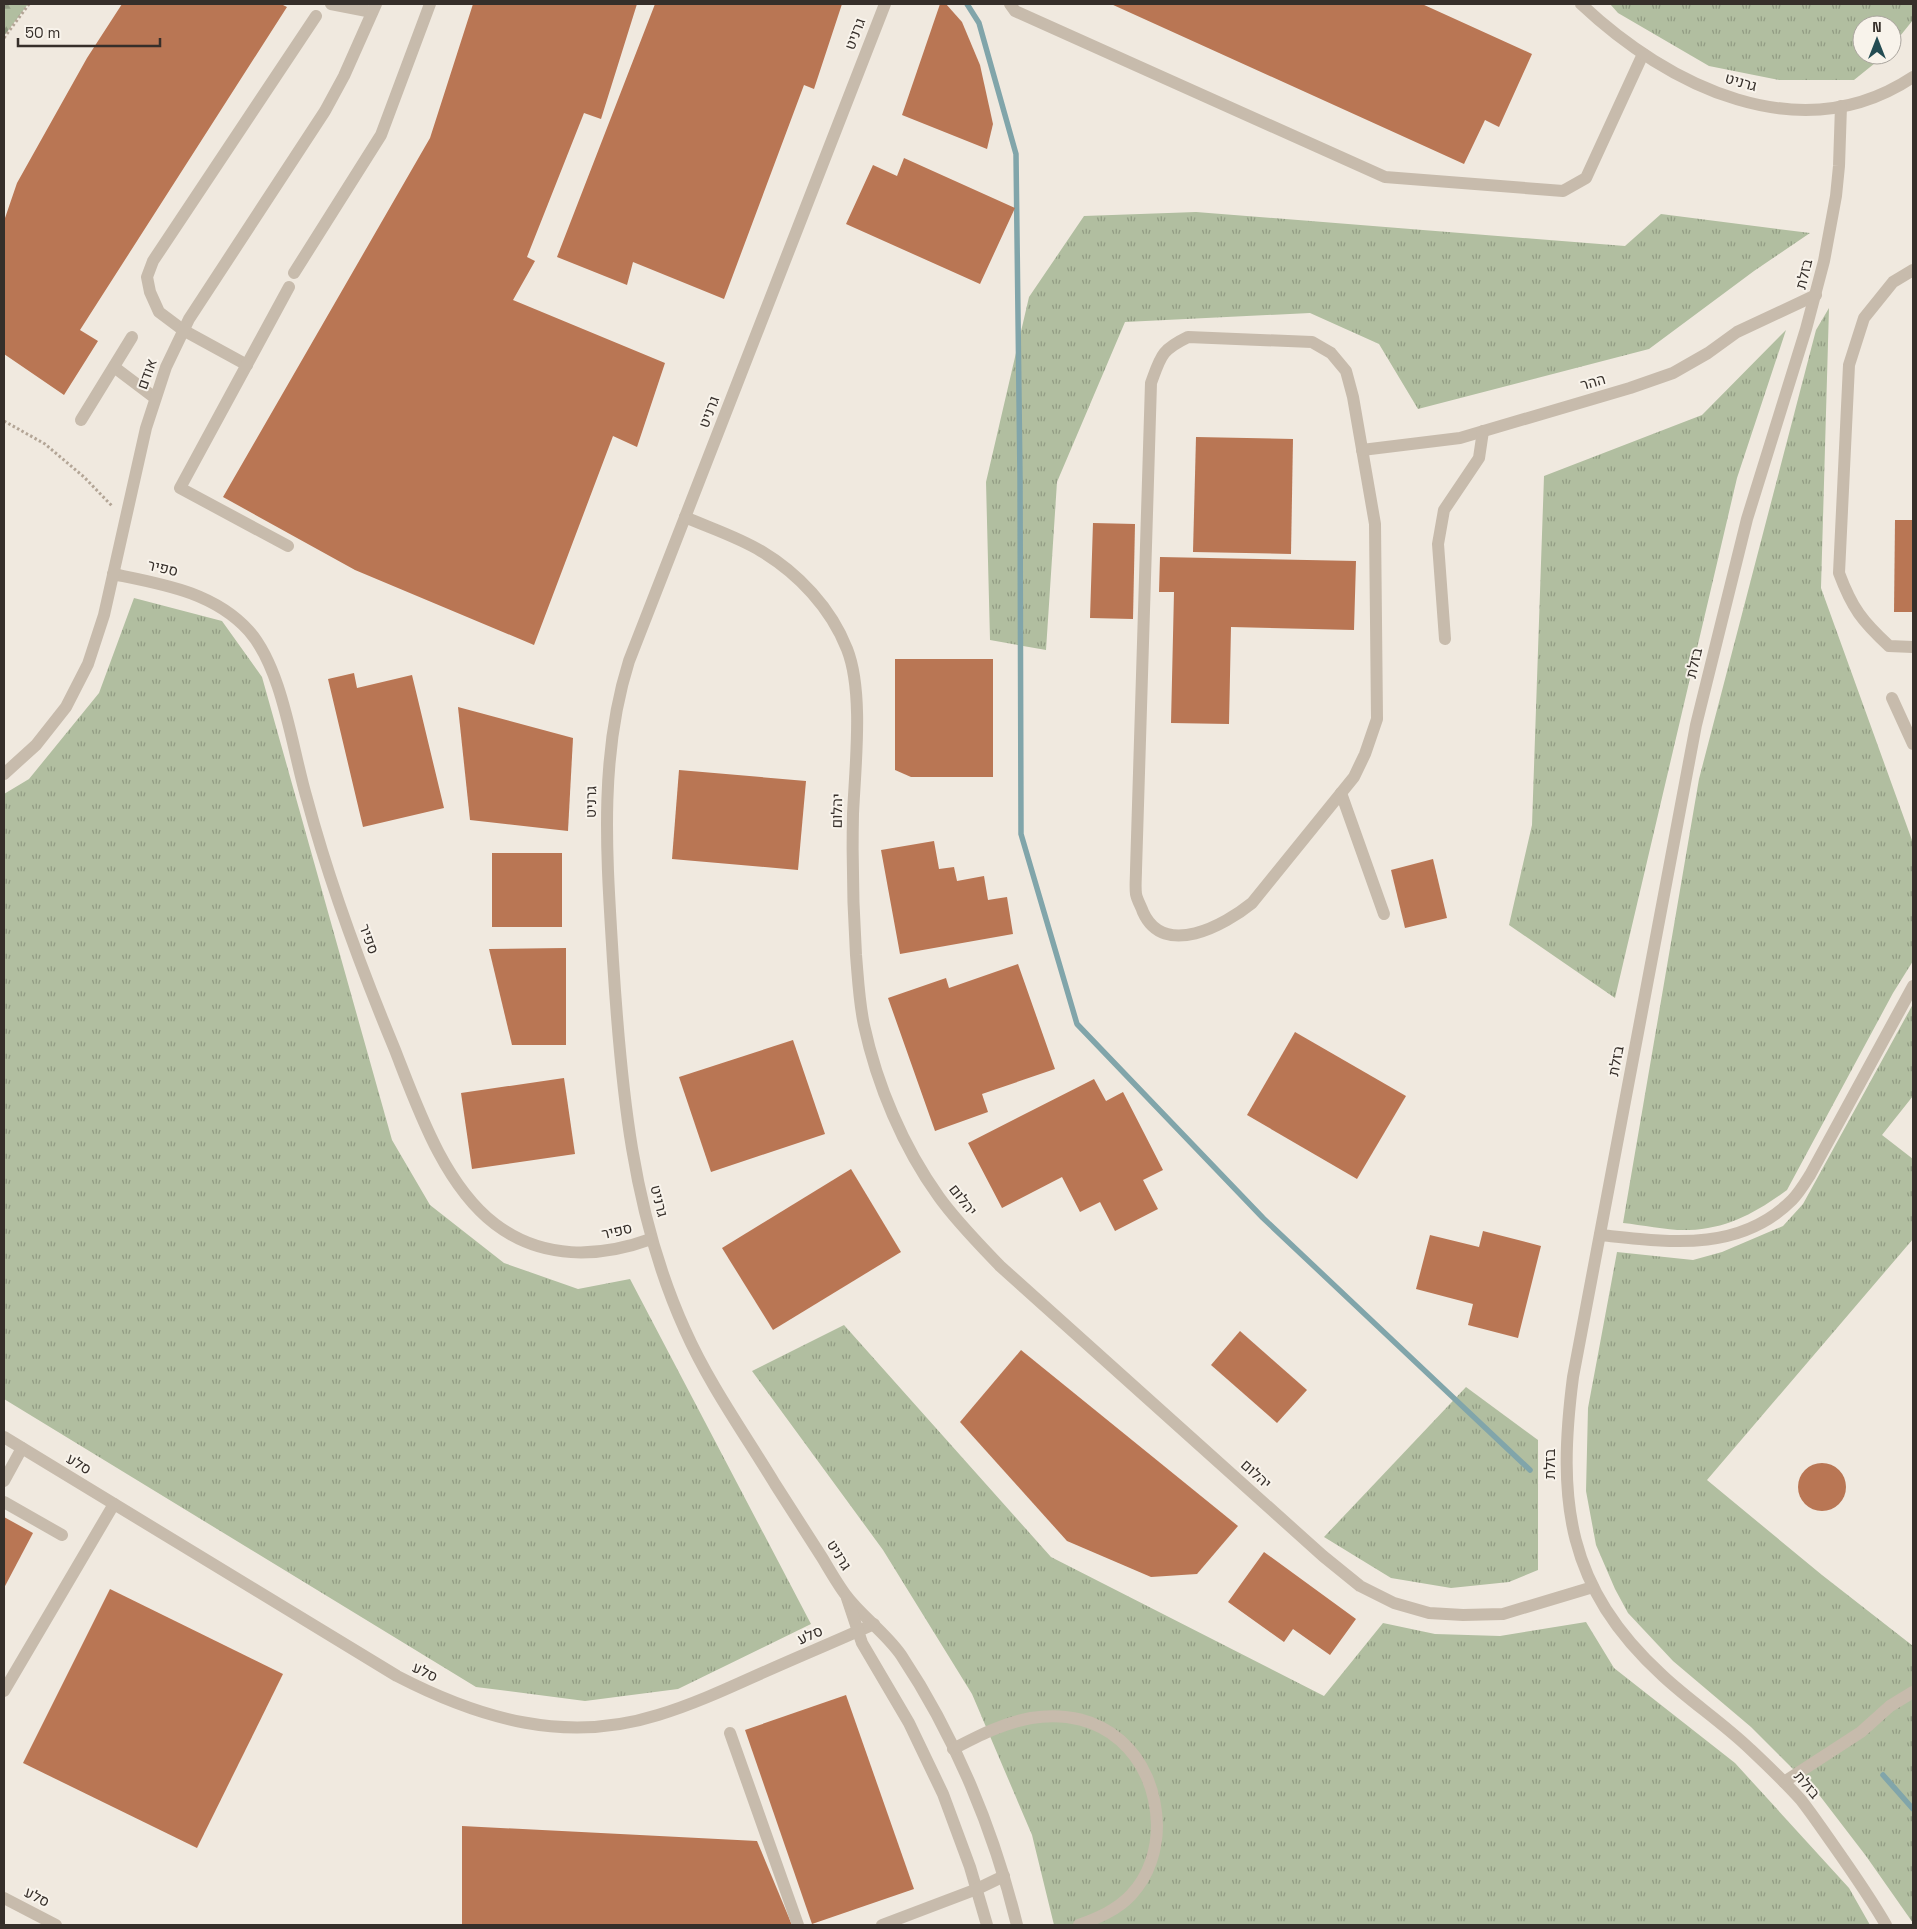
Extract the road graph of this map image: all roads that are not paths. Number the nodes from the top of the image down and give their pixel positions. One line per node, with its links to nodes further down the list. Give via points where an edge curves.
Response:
1 (331, 4): 6 (street)
2 (430, 4): 12 (street, via 381,135)
3 (885, 4): 23 (street, גרניט)
4 (1010, 4): 8 (street, via 1024,15 1385,177 1395,178 1564,191 1586,178)
5 (1581, 4): 8 (street, גרניט)
6 (374, 8): 15 (street, אודם, via 325,111)
7 (316, 16): 15 (street, via 153,260 147,277 150,292 159,312)
8 (1643, 54): 10 (street, גרניט, via 1696,85 1736,100 1777,108 1818,110)
9 (1913, 77): 10 (street, גרניט, via 1896,88)
10 (1841, 106): 14 (street, בזלת, via 1836,196)
11 (1913, 270): 27 (street, via 1893,282 1864,318 1849,365 1839,573 1849,600 1865,624 1889,646)
12 (294, 273)
13 (288, 287): 17 (street)
14 (1816, 294): 21 (street, ההר, via 1737,332 1673,373); 34 (street, בזלת, via 1747,519 1701,703)
15 (183, 330): 17 (street); 19 (street, אודם)
16 (132, 337): 18 (street)
17 (246, 365): 24 (street, via 180,488)
18 (114, 367): 19 (street); 20 (street)
19 (155, 398): 25 (street, אודם)
20 (81, 420)
21 (1483, 431): 22 (street, ההר, via 1460,438); 26 (street, via 1479,458 1444,510 1438,544)
22 (1362, 450): 31 (street, via 1375,524 1377,719 1365,754); 31 (street, via 1346,371 1331,353 1312,342 1188,337 1171,345 1160,356 1151,383 1136,861 1136,895 1148,922 1165,934 1182,935 1209,930 1235,917 1252,903)
23 (685, 517): 35 (street, גרניט, via 621,686 612,732 607,789 606,848 620,1062 631,1148); 42 (street, יהלום, via 760,550 787,568 808,588 832,619 847,649 856,710 852,880 864,1023 875,1069 916,1161 962,1226 1007,1273 1360,1586 1394,1603 1429,1613 1463,1615 1503,1614)
24 (288, 546)
25 (113, 574): 30 (street, אודם, via 88,664 66,707 36,745); 35 (street, ספיר, via 178,588 216,604 234,616 262,650 274,674 320,847 367,981 438,1150 474,1205 516,1238 561,1252 606,1252)
26 (1445, 639)
27 (1913, 647)
28 (1892, 698): 29 (street)
29 (1913, 744)
30 (4, 774)
31 (1342, 793): 32 (street)
32 (1384, 914)
33 (1913, 986): 34 (street, via 1810,1175 1793,1199 1766,1221 1737,1234 1703,1241 1669,1242)
34 (1600, 1235): 42 (street, בזלת, via 1574,1376 1566,1467 1572,1527)
35 (651, 1238): 43 (street, גרניט, via 671,1298 701,1363)
36 (4, 1437): 37 (street, סלע)
37 (22, 1448): 38 (street); 40 (street, סלע)
38 (4, 1480)
39 (4, 1502): 41 (street)
40 (114, 1504): 45 (street, סלע, via 397,1676 474,1711 529,1724 558,1728 590,1727 656,1716 692,1704); 46 (street)
41 (62, 1535)
42 (1593, 1587): 50 (street, בזלת, via 1634,1647)
43 (846, 1596): 44 (street); 45 (street)
44 (874, 1624): 45 (street, סלע); 49 (street, via 900,1654)
45 (857, 1632): 52 (street, via 927,1758)
46 (4, 1691)
47 (1913, 1692): 50 (street, via 1890,1706 1861,1732)
48 (730, 1733): 55 (street)
49 (953, 1749): 51 (street, via 988,1828); 59 (street, via 1006,1724 1057,1716 1102,1727 1121,1740 1136,1757 1149,1779 1156,1806 1157,1835 1152,1859 1131,1895 1098,1918)
50 (1784, 1782): 60 (street, בזלת, via 1802,1801)
51 (1004, 1876): 52 (street); 58 (street)
52 (977, 1889): 56 (street); 57 (street)
53 (4, 1898): 54 (street, סלע)
54 (56, 1925)
55 (798, 1925)
56 (882, 1925)
57 (987, 1925)
58 (1017, 1925)
59 (1079, 1925)
60 (1886, 1925)

